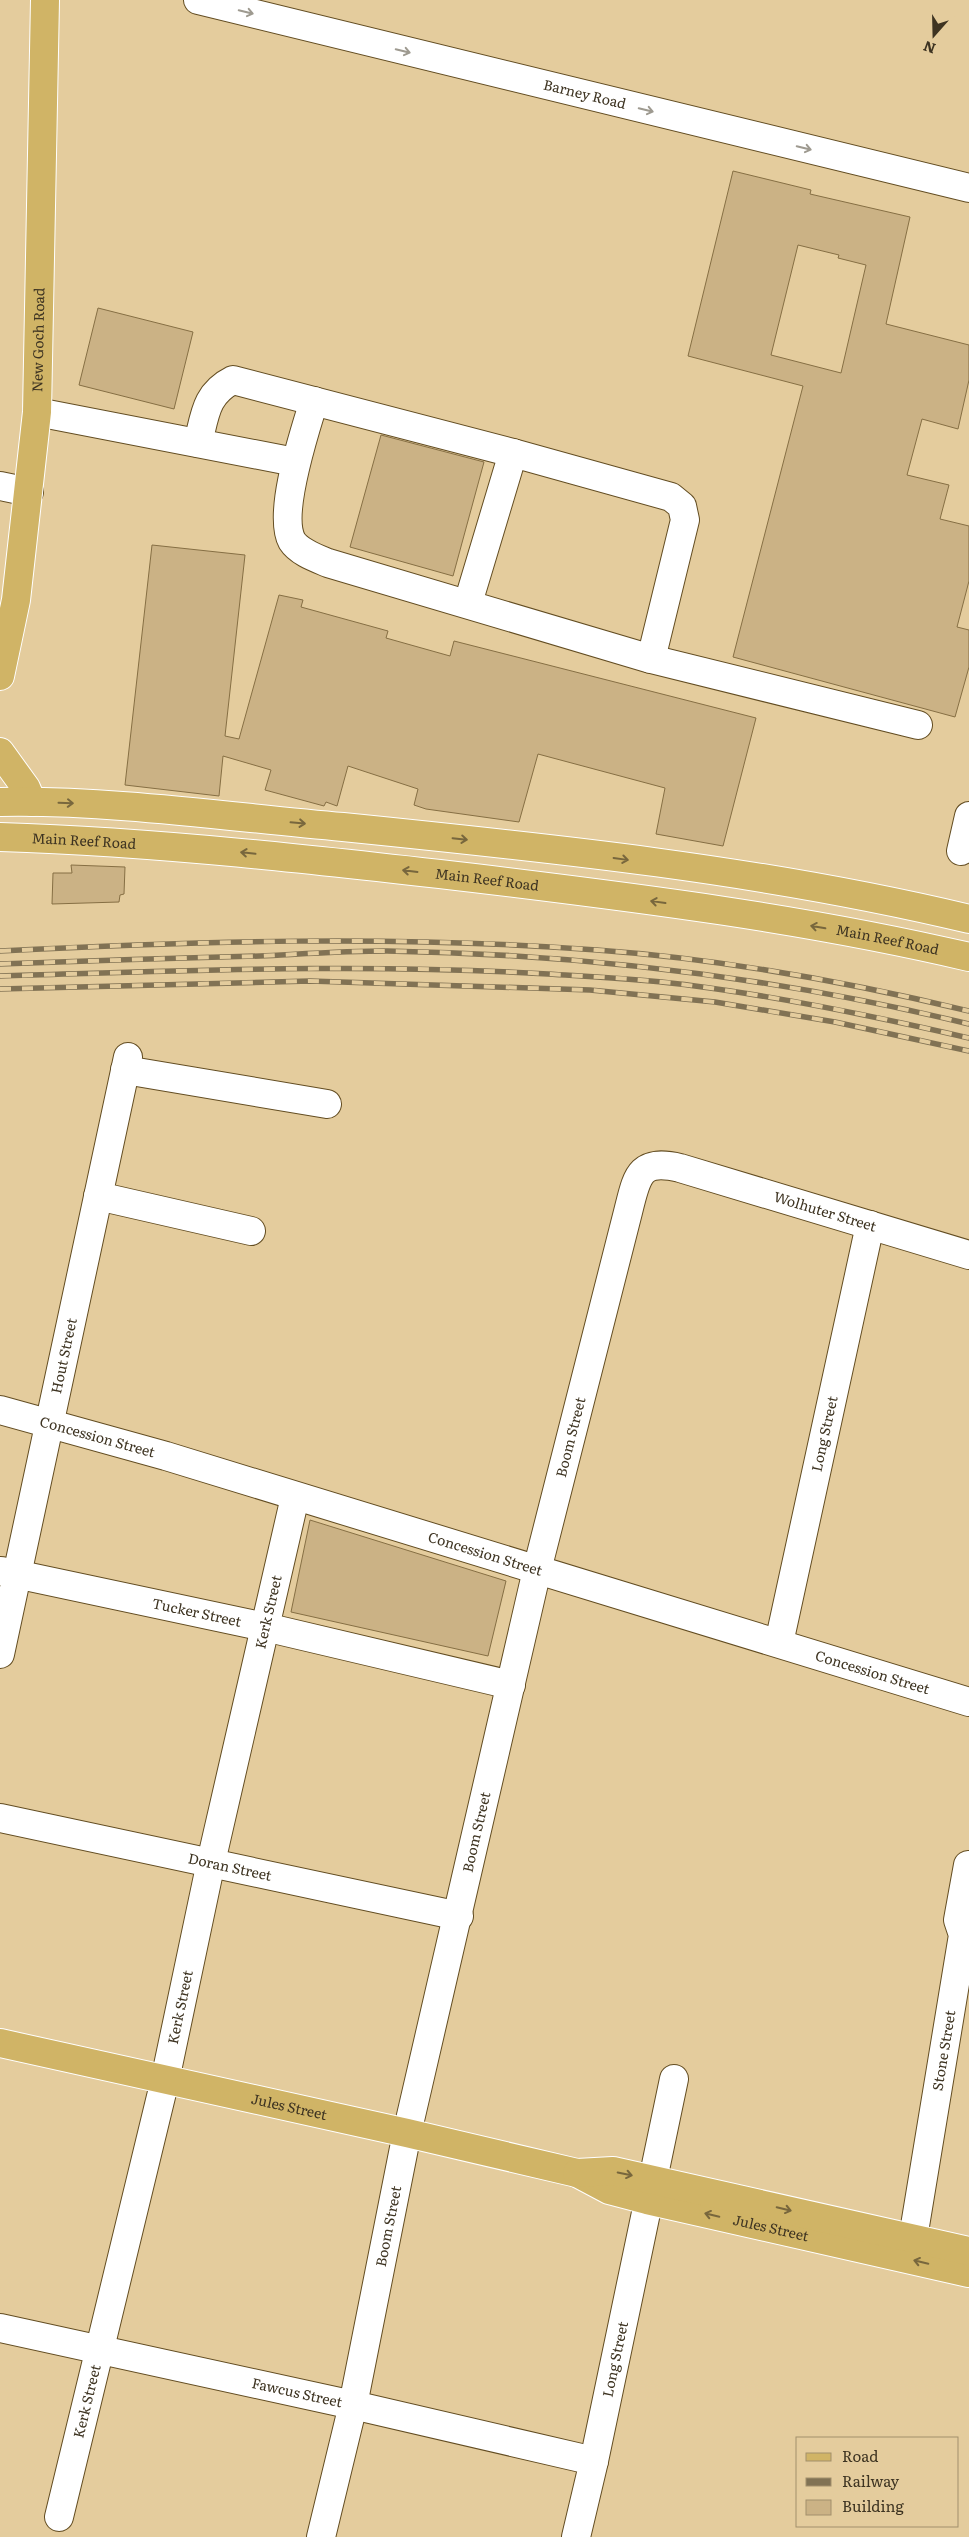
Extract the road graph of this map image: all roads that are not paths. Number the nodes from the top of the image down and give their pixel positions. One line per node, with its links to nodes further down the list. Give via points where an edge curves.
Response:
1 (45, 0): 5 (main road, New Goch Road)
2 (198, 0): 3 (street, Barney Road, one-way to 3)
3 (969, 188)
4 (314, 401): 6 (street, via 232,380 220,386 210,397); 7 (street); 8 (street)
5 (37, 412): 6 (street); 10 (main road, New Goch Road)
6 (198, 443): 8 (street)
7 (513, 453): 11 (street); 13 (street, via 671,497 682,506 685,520)
8 (295, 462): 11 (street, via 287,526 292,542 328,563)
9 (0, 486): 10 (street)
10 (29, 492): 12 (main road, New Goch Road, via 16,600)
11 (468, 603): 13 (street)
12 (3, 647): 14 (main road, New Goch Road)
13 (651, 659): 15 (street)
14 (0, 676)
15 (918, 726)
16 (0, 752): 18 (main road)
17 (0, 802): 18 (main road)
18 (32, 802): 22 (main road, one-way to 22, via 117,805 475,840 800,886)
19 (969, 816): 21 (street)
20 (0, 837): 23 (main road, Main Reef Road, one-way to 20, via 792,922 515,883 227,850)
21 (961, 851)
22 (969, 919)
23 (969, 958)
24 (327, 1104): 26 (street, Hout Street, via 126,1064)
25 (680, 1168): 27 (street, Wolhuter Street); 33 (street, Boom Street, via 651,1165 641,1172 636,1183)
26 (98, 1196): 28 (street); 31 (street, Hout Street)
27 (870, 1225): 29 (street, Wolhuter Street); 36 (street, Long Street)
28 (251, 1231)
29 (969, 1255)
30 (0, 1410): 31 (street, Concession Street)
31 (48, 1424): 32 (street, Concession Street, via 166,1456); 34 (street, Hout Street)
32 (295, 1497): 33 (street, Concession Street); 35 (street, Kerk Street)
33 (537, 1570): 36 (street, Concession Street); 38 (street, Boom Street)
34 (9, 1573): 35 (street, Tucker Street); 37 (street, Hout Street)
35 (265, 1627): 38 (street, Tucker Street); 41 (street, Kerk Street)
36 (780, 1643): 39 (street, Concession Street)
37 (0, 1654)
38 (510, 1685): 43 (street, Boom Street)
39 (969, 1702)
40 (0, 1818): 41 (street, Doran Street)
41 (211, 1862): 43 (street, Doran Street); 46 (street, Kerk Street)
42 (968, 1865): 49 (street, Stone Street, via 958,1920 963,1935)
43 (459, 1916): 47 (street, Boom Street)
44 (0, 2043): 46 (main road, Jules Street)
45 (674, 2079): 48 (street, Long Street)
46 (165, 2080): 47 (main road, Jules Street); 53 (street, Kerk Street)
47 (407, 2133): 48 (main road, Jules Street, via 577,2173 613,2171); 54 (street, Boom Street)
48 (649, 2190): 49 (main road, Jules Street, one-way to 49); 51 (main road, Jules Street, one-way to 48); 55 (street, Long Street)
49 (913, 2238): 50 (main road, Jules Street)
50 (969, 2251)
51 (969, 2273)
52 (0, 2328): 53 (street, Fawcus Street)
53 (99, 2350): 54 (street, Fawcus Street); 56 (street, Kerk Street)
54 (353, 2405): 55 (street, Fawcus Street); 57 (street, Boom Street)
55 (594, 2461): 58 (street, Long Street)
56 (59, 2517)
57 (320, 2537)
58 (576, 2537)

